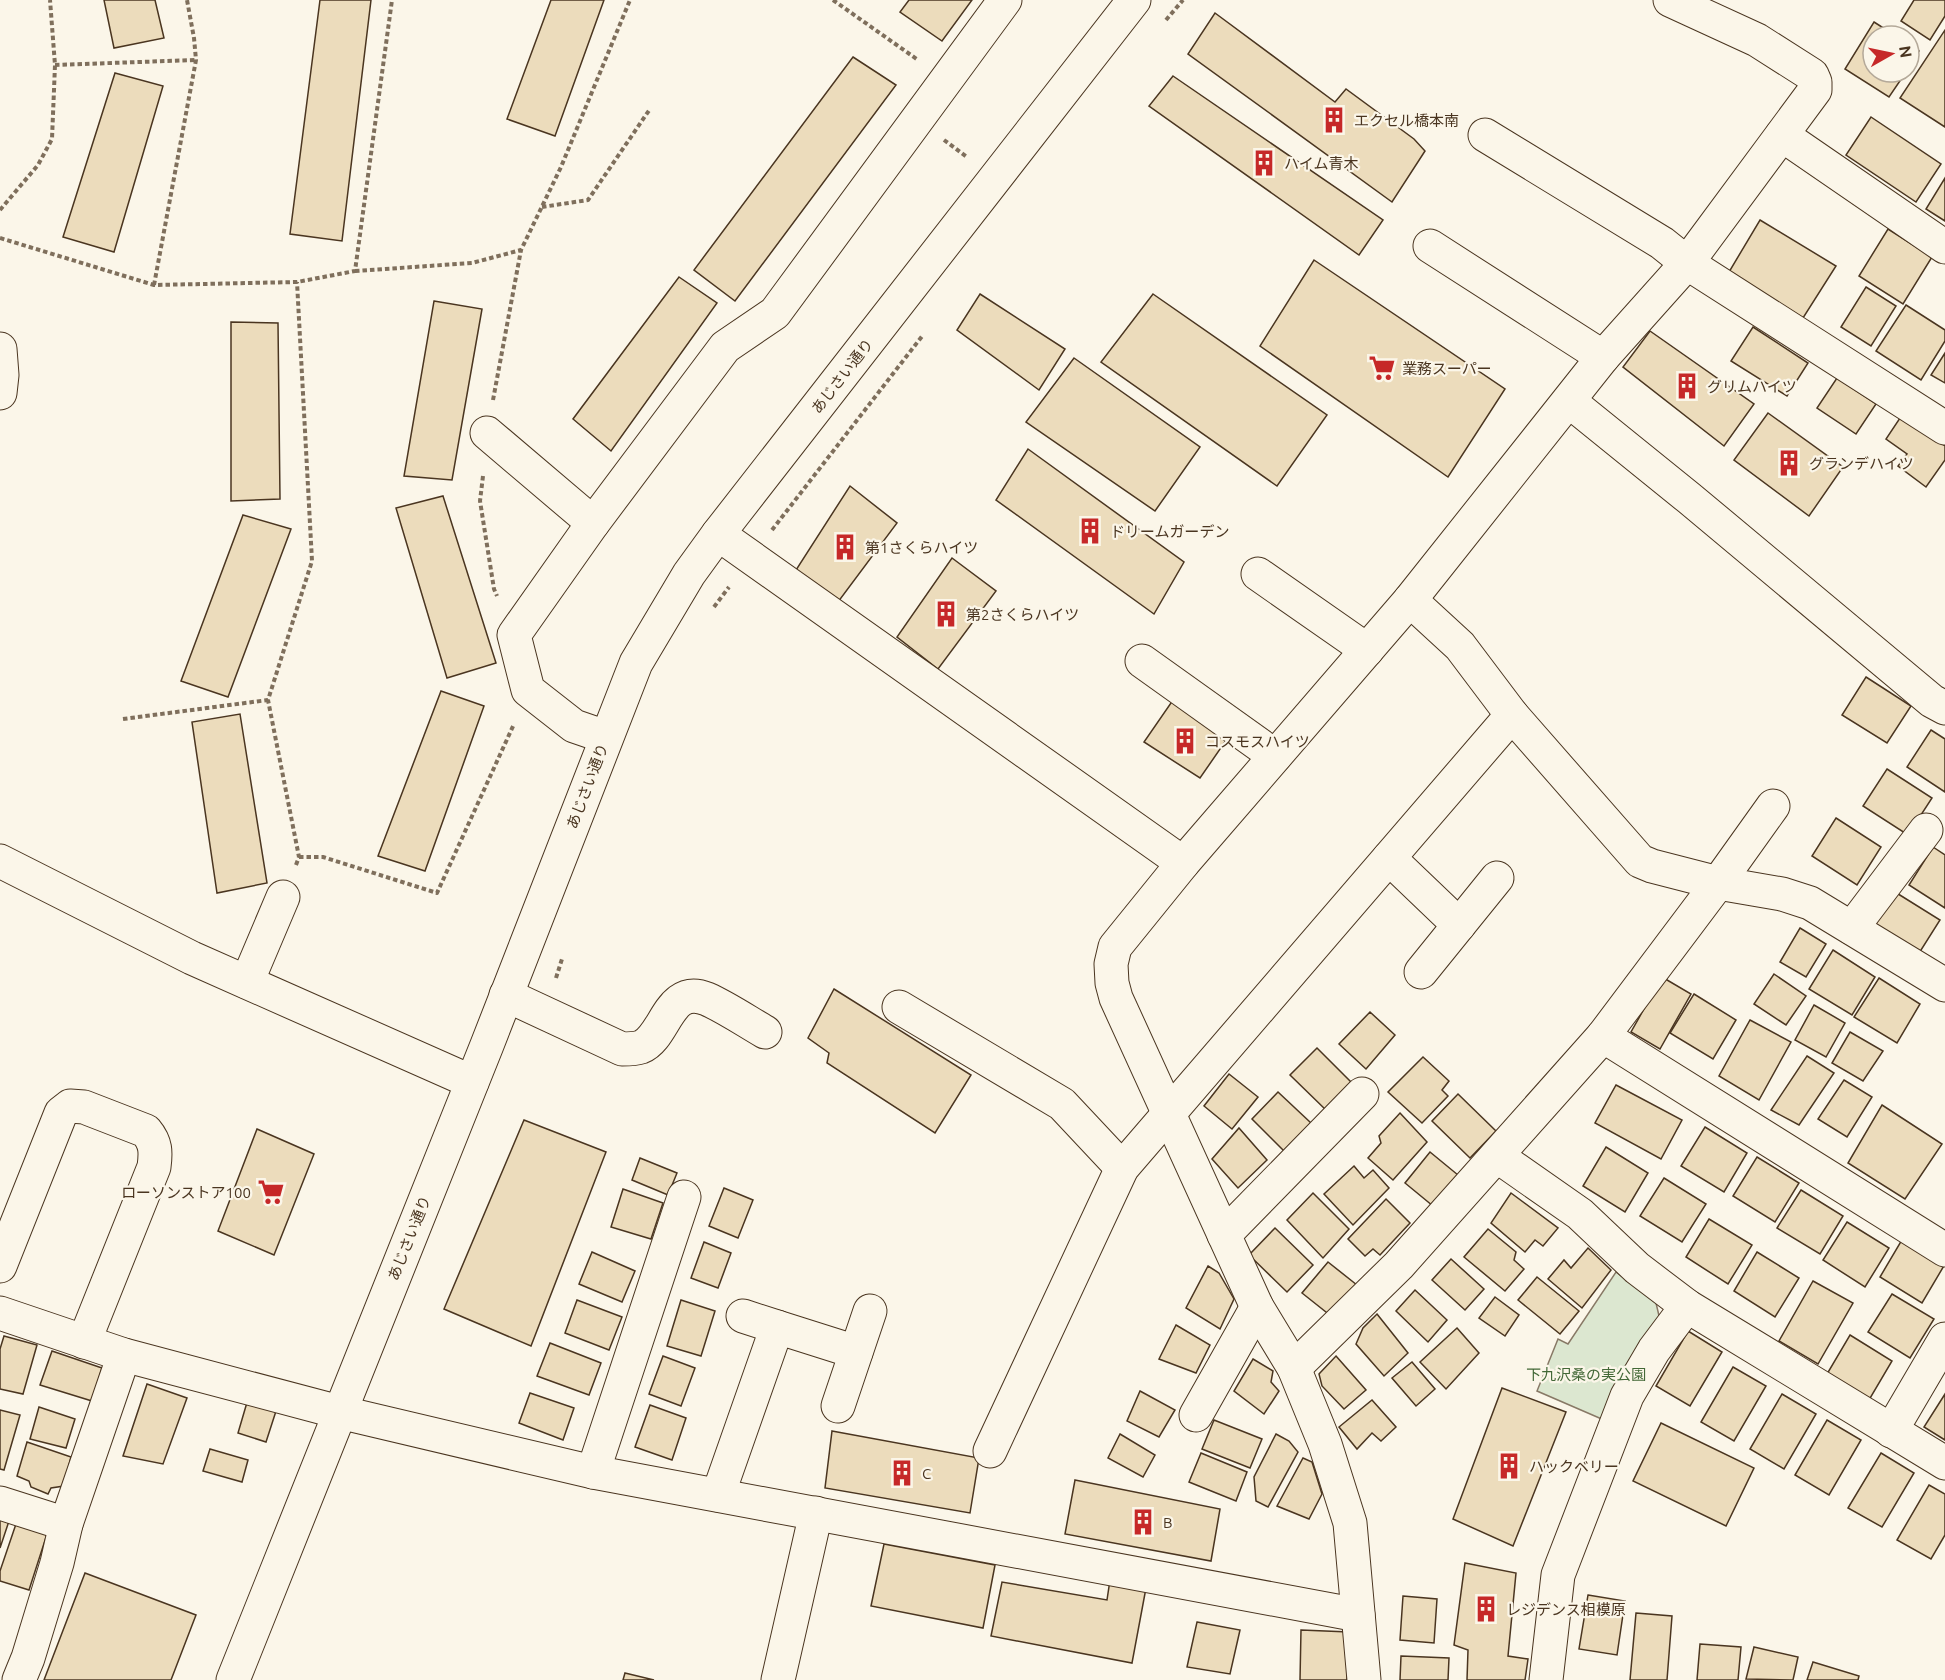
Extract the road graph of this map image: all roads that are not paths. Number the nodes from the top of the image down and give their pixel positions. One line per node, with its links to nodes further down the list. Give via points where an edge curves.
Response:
1 (1005, 0): 15 (street, via 775,313 725,347)
2 (1134, 0): 16 (street, あじさい通り)
3 (1670, 0): 5 (street, via 1757,40 1812,75 1815,90)
4 (1485, 135): 8 (street)
5 (1782, 135): 7 (street); 8 (street)
6 (1430, 246): 10 (street)
7 (1945, 247)
8 (1687, 262): 10 (street); 13 (street)
9 (0, 349): 11 (street)
10 (1603, 357): 12 (street)
11 (0, 393)
12 (1569, 402): 18 (street); 21 (street)
13 (1945, 428)
14 (488, 433): 15 (street)
15 (593, 523): 23 (street, via 514,635 528,690 574,726)
16 (718, 534): 23 (street, あじさい通り, via 688,573 636,663); 29 (street)
17 (1258, 574): 19 (street)
18 (1410, 600): 19 (street); 22 (street, via 1460,646)
19 (1367, 650): 24 (street)
20 (1142, 661): 24 (street)
21 (1945, 708)
22 (1512, 715): 27 (street); 31 (street, via 1640,861)
23 (606, 737): 38 (street, あじさい通り)
24 (1275, 756): 29 (street)
25 (1773, 806): 31 (street)
26 (1926, 830): 34 (street)
27 (1389, 858): 33 (street); 44 (street)
28 (0, 861): 36 (street)
29 (1183, 863): 44 (street, via 1115,947 1111,964 1116,998)
30 (1497, 878): 33 (street)
31 (1718, 883): 34 (street, via 1810,903); 41 (street)
32 (283, 897): 36 (street)
33 (1459, 925): 35 (street)
34 (1852, 928): 37 (street)
35 (1421, 972)
36 (247, 982): 42 (street)
37 (1945, 985)
38 (506, 995): 40 (street, via 622,1049 642,1047 673,1006 693,997 706,999); 42 (street, あじさい通り)
39 (898, 1007): 46 (street, via 1062,1104)
40 (765, 1032)
41 (1603, 1036): 45 (street); 49 (street)
42 (472, 1082): 63 (street, あじさい通り)
43 (1362, 1094): 48 (street)
44 (1169, 1113): 46 (street); 48 (street)
45 (1497, 1156): 51 (street, via 1580,1214 1637,1268); 61 (street, via 1399,1265)
46 (1122, 1168): 66 (street)
47 (684, 1197): 68 (street)
48 (1224, 1235): 52 (street)
49 (1945, 1250)
50 (0, 1266): 58 (street, via 61,1113 70,1106 84,1107 146,1131 156,1151 154,1167)
51 (1686, 1306): 65 (street); 78 (street, via 1627,1396 1562,1564)
52 (1257, 1307): 61 (street); 64 (street)
53 (870, 1311): 59 (street)
54 (0, 1313): 58 (street)
55 (743, 1316): 56 (street)
56 (777, 1326): 59 (street); 69 (street)
57 (1945, 1339): 65 (street)
58 (84, 1342): 60 (street)
59 (856, 1352): 62 (street)
60 (124, 1355): 63 (street); 72 (street)
61 (1294, 1368): 73 (street, via 1348,1514)
62 (838, 1406)
63 (339, 1412): 68 (street); 75 (street, あじさい通り)
64 (1196, 1415)
65 (1891, 1431): 67 (street)
66 (990, 1451)
67 (1945, 1463)
68 (593, 1472): 69 (street)
69 (718, 1495): 71 (street)
70 (0, 1503): 72 (street)
71 (816, 1513): 73 (street); 76 (street)
72 (66, 1524): 74 (street)
73 (1358, 1615): 77 (street)
74 (19, 1680)
75 (233, 1680)
76 (778, 1680)
77 (1364, 1680)
78 (1546, 1680)

